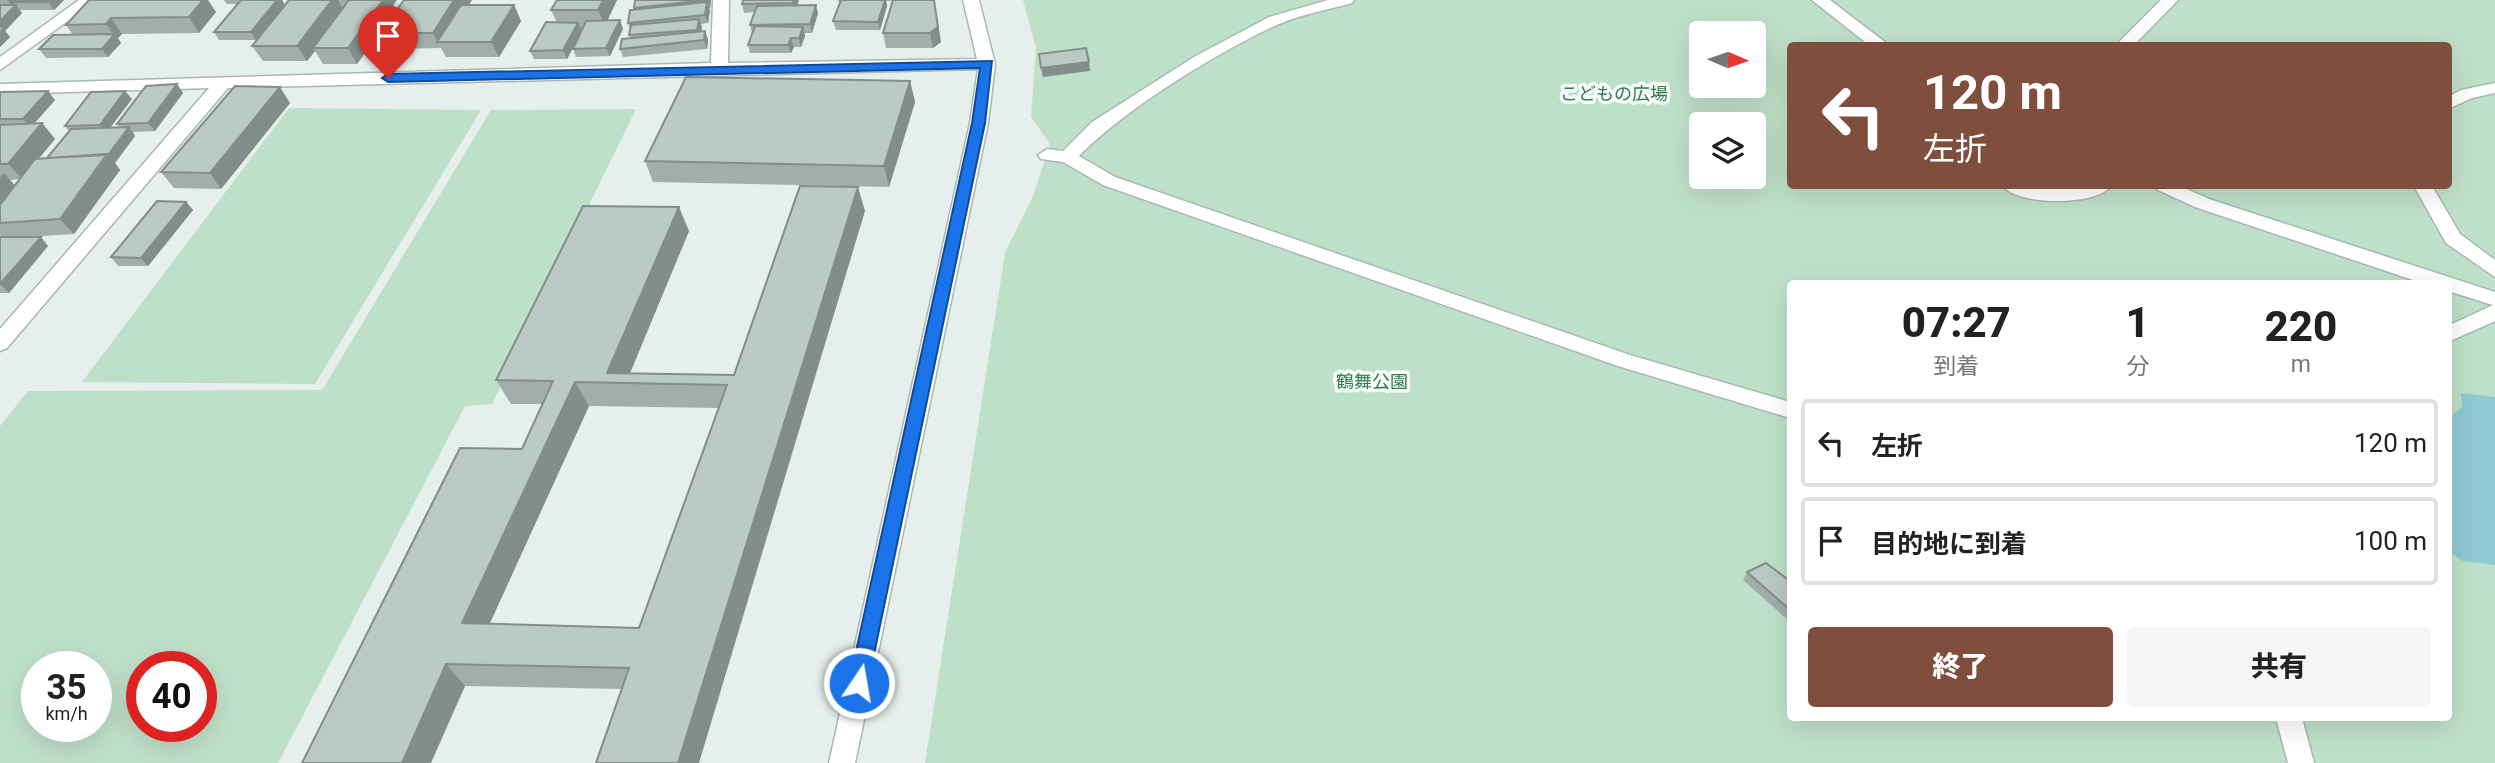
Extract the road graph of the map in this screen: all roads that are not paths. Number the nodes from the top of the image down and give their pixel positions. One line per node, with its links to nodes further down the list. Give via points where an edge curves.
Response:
1 (89, 0): 12 (street)
2 (721, 0): 13 (street)
3 (971, 0): 11 (street)
4 (1286, 0): 8 (street)
5 (1346, 0): 8 (street)
6 (1820, 0): 9 (street)
7 (2170, 0): 10 (street)
8 (1319, 7): 30 (street, via 1275,20 1200,61 1057,156 1121,186 1625,361)
9 (1875, 42)
10 (2127, 42)
11 (987, 64): 13 (street); 32 (street, via 979,123)
12 (0, 65)
13 (719, 68): 14 (street)
14 (223, 83): 16 (street); 27 (street)
15 (2495, 88): 17 (street)
16 (0, 89)
17 (2452, 102)
18 (2023, 189): 19 (street, via 2071,195)
19 (2092, 189)
20 (2172, 189): 23 (street)
21 (2425, 189): 22 (street, via 2454,238)
22 (2495, 270)
23 (2436, 280)
24 (2452, 285): 25 (street)
25 (2495, 299)
26 (2495, 312): 28 (street)
27 (8, 324): 29 (street)
28 (2452, 333)
29 (0, 343)
30 (1787, 409)
31 (2290, 721): 33 (street)
32 (842, 763)
33 (2301, 763)

